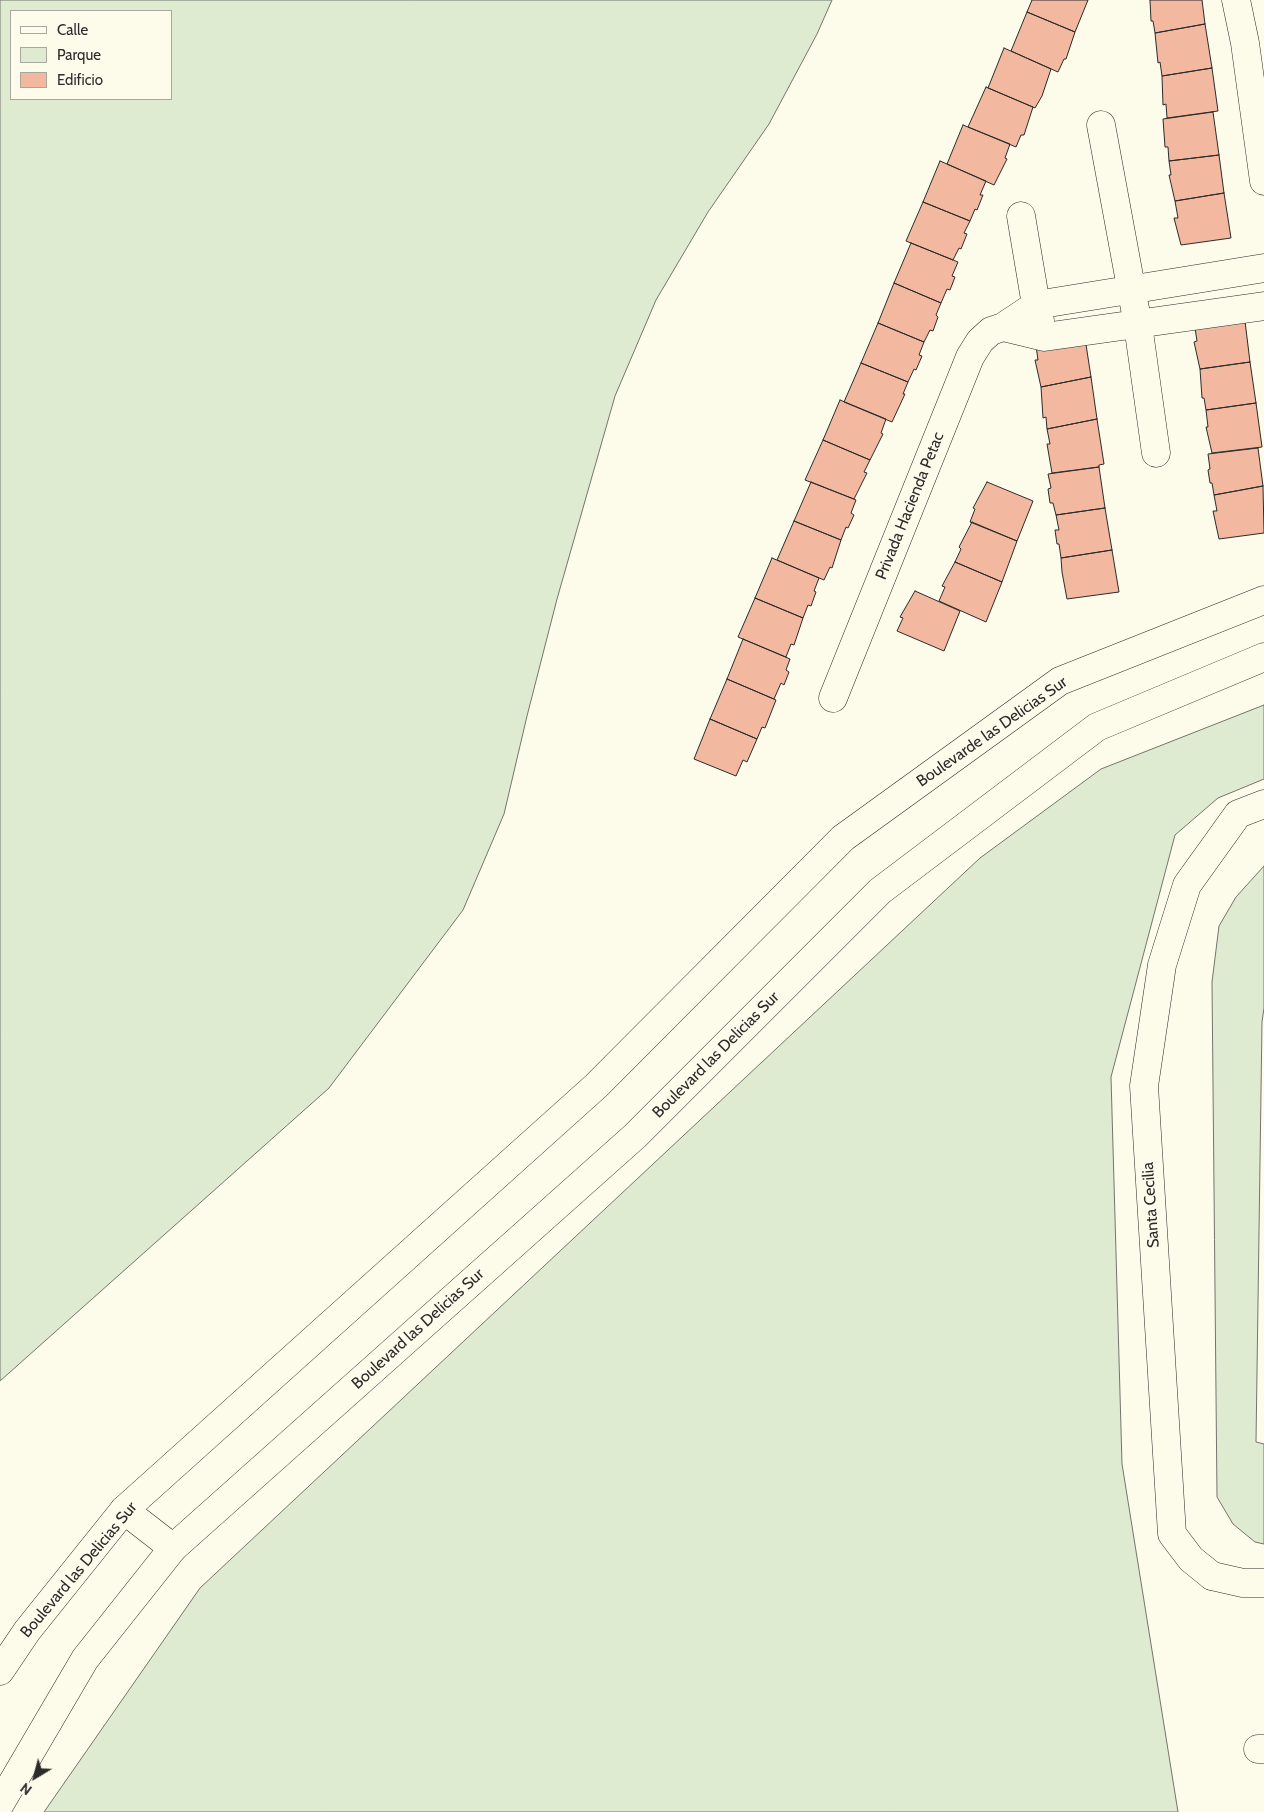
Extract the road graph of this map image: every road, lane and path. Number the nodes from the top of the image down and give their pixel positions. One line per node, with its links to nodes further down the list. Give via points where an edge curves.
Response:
1 (1236, 0): 3 (main road)
2 (1101, 125): 6 (main road)
3 (1264, 181)
4 (1022, 216): 7 (main road)
5 (1264, 268): 6 (main road, Privada Hacienda Petac)
6 (1132, 290): 7 (main road, Privada Hacienda Petac); 9 (main road)
7 (1036, 305): 10 (main road, Privada Hacienda Petac); 11 (main road)
8 (1264, 306): 9 (main road)
9 (1138, 325): 11 (main road); 12 (main road)
10 (1003, 327): 11 (main road); 15 (main road, Privada Hacienda Petac, via 991,331 970,357)
11 (1044, 337)
12 (1156, 453)
13 (1264, 600): 17 (main road, Boulevarde las Delicias Sur, via 1060,681)
14 (1264, 657): 19 (main road, Boulevard las Delicias Sur, via 1097,727 880,891 634,1136)
15 (833, 698)
16 (1264, 804): 20 (main road, Santa Cecilia, via 1238,814 1187,885 1162,965 1144,1086 1172,1534 1191,1560 1212,1576 1244,1583)
17 (842, 838): 18 (main road, Boulevard las Delicias Sur, via 596,1086)
18 (124, 1510): 19 (main road); 21 (main road, Boulevard las Delicias Sur, via 26,1631)
19 (173, 1548): 22 (main road, Boulevard las Delicias Sur, via 86,1659)
20 (1264, 1582)
21 (0, 1671)
22 (0, 1804)

